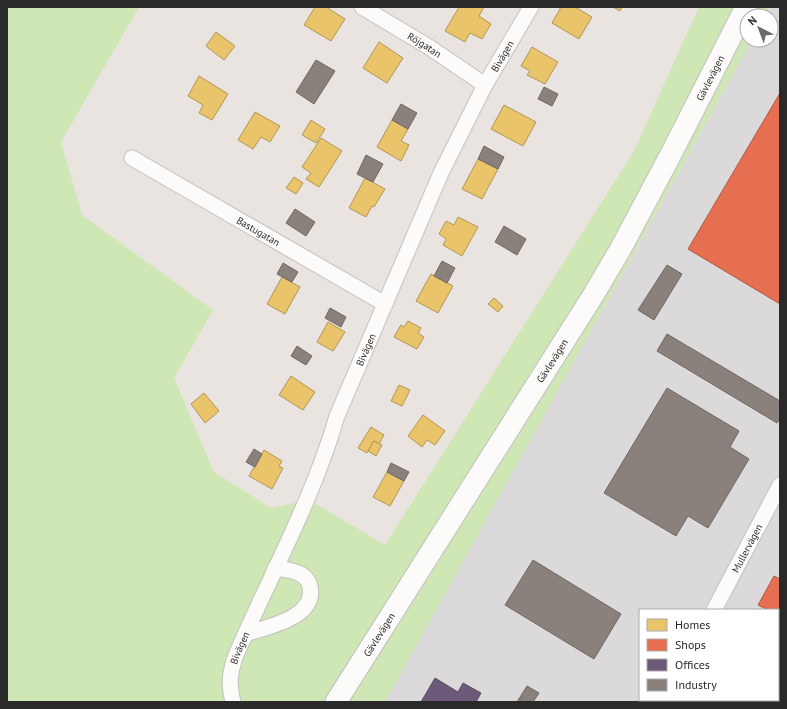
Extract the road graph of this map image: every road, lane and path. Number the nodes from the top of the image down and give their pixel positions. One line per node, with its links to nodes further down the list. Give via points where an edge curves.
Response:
1 (362, 7): 4 (street, Röjgatan, via 429,47)
2 (531, 7): 4 (street, Bivägen)
3 (746, 7): 12 (main road, Gävlevägen, via 617,255)
4 (485, 85): 6 (street, Bivägen, via 441,173)
5 (132, 158): 6 (street, Bastugatan)
6 (385, 304): 8 (street, Bivägen, via 337,416 328,446 302,509)
7 (780, 485): 9 (street, Mullervägen)
8 (275, 568): 10 (street, Bivägen); 10 (street, via 295,571 304,576 310,583 310,602 302,611 287,620)
9 (715, 609)
10 (245, 634): 11 (street, Bivägen, via 230,671 230,692)
11 (233, 702)
12 (336, 702)

